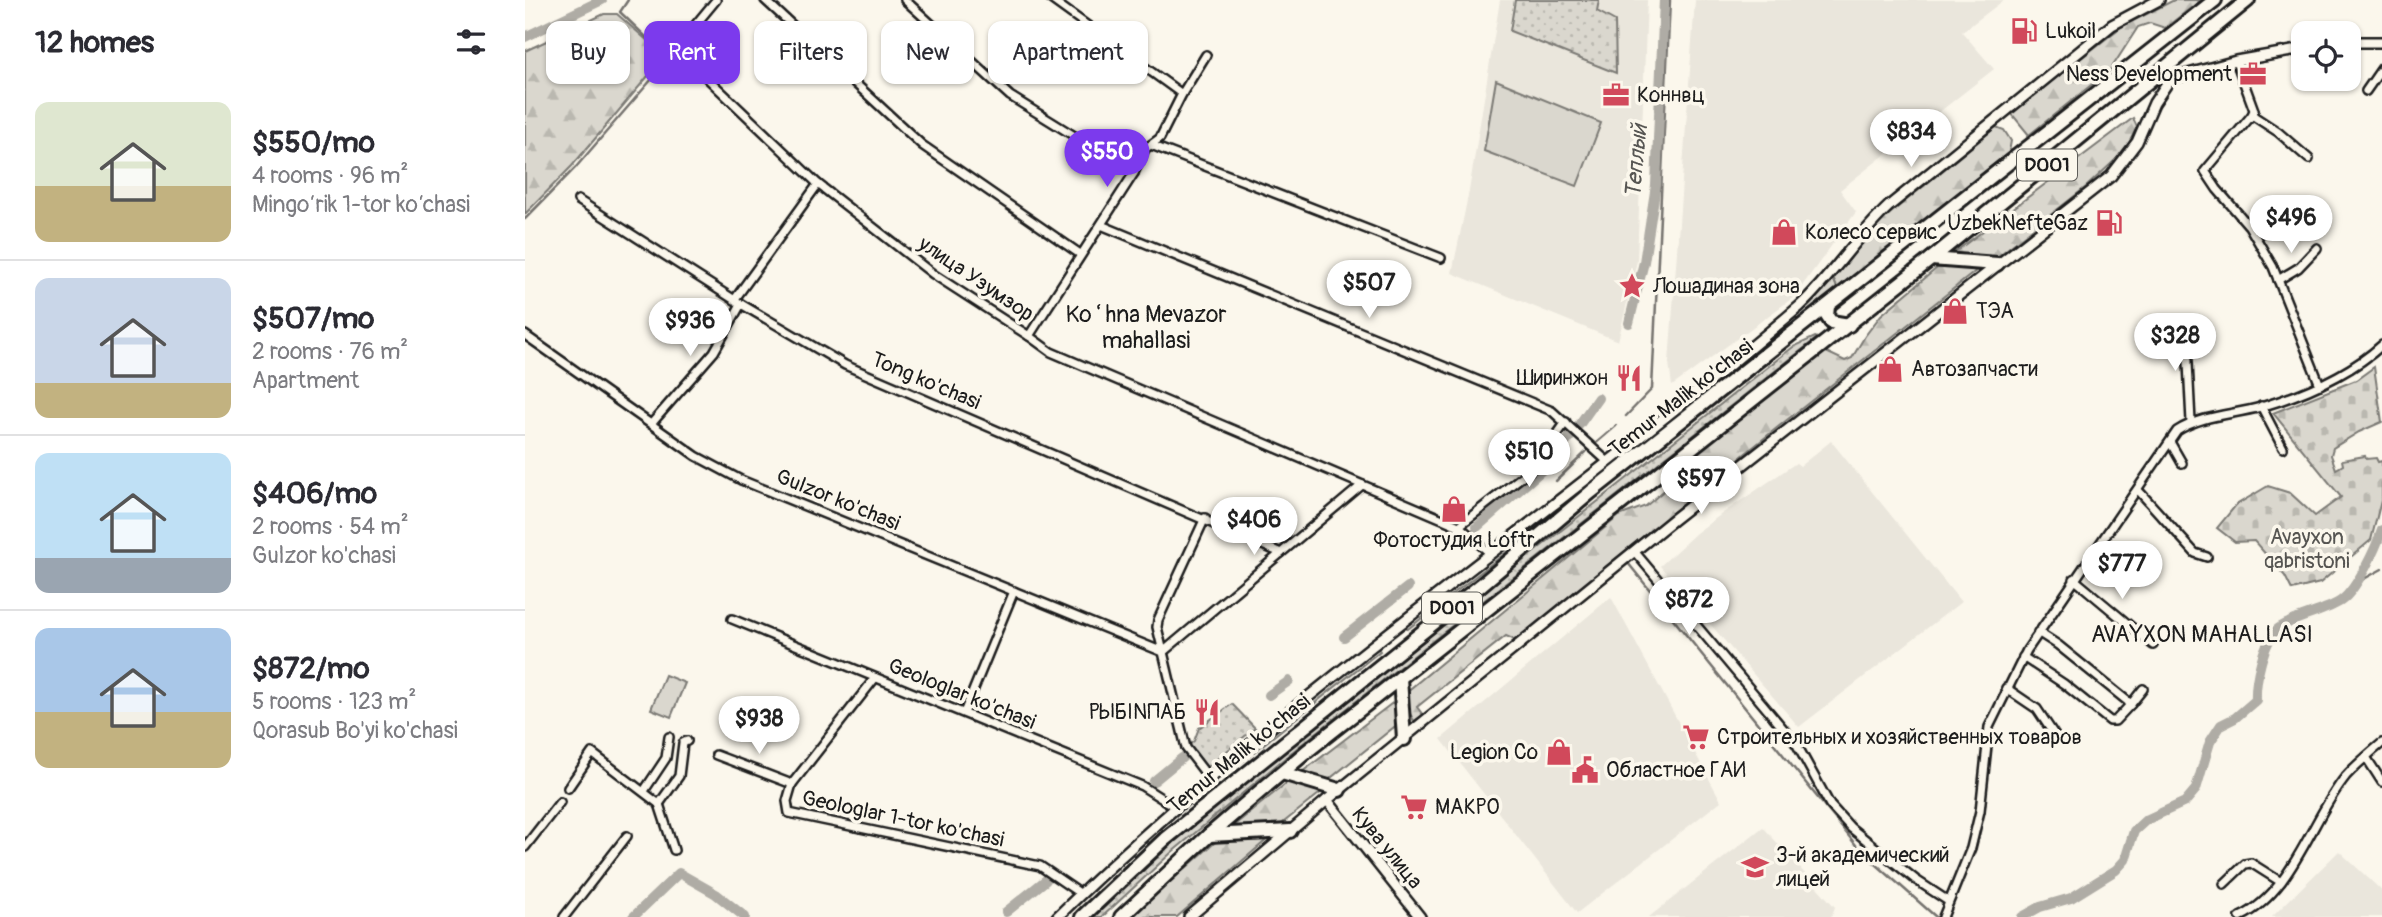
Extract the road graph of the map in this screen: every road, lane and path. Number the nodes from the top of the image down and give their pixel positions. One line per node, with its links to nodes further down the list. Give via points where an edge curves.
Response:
1 (716, 0): 22 (street, улица Узумзор, via 679,50)
2 (765, 0): 26 (street, via 922,145)
3 (905, 0): 21 (street, via 1010,96)
4 (1052, 0): 17 (street)
5 (2159, 0): 39 (street, via 2112,25 1889,206 1807,300)
6 (2215, 0): 11 (highway, Temur Malik ko'chasi / D001)
7 (2248, 0): 15 (highway, Temur Malik ko'chasi / D001)
8 (2361, 42): 9 (street)
9 (2382, 42)
10 (2291, 51): 13 (street)
11 (2149, 52): 15 (highway); 32 (highway, Temur Malik ko'chasi / D001)
12 (1206, 55): 17 (street)
13 (2236, 61): 15 (street); 18 (street)
14 (2382, 68): 16 (street)
15 (2166, 75): 28 (highway, Temur Malik ko'chasi / D001); 29 (street, via 2137,142 2111,176)
16 (2366, 91)
17 (1182, 94): 19 (street, via 1160,138)
18 (2252, 115): 20 (street); 30 (street, via 2205,171 2249,226)
19 (1151, 145): 21 (street); 27 (street)
20 (2309, 159)
21 (1134, 173): 24 (street)
22 (818, 184): 31 (street); 36 (street, улица Узумзор, via 933,274)
23 (578, 200): 31 (street, Tong ko'chasi)
24 (1101, 225): 26 (street); 42 (street, via 1542,406)
25 (2317, 248): 30 (street)
26 (1080, 254): 36 (street)
27 (1441, 258)
28 (1931, 259): 29 (highway); 34 (highway, Temur Malik ko'chasi / D001)
29 (1997, 264): 55 (street)
30 (2278, 280): 38 (street)
31 (738, 302): 44 (street, via 713,352); 53 (street, Tong ko'chasi, via 845,365)
32 (1828, 306): 34 (highway, via 1831,322); 40 (highway, Temur Malik ko'chasi / D001)
33 (2186, 323): 43 (street)
34 (1849, 325): 67 (highway, Temur Malik ko'chasi / D001)
35 (525, 335): 44 (street, Gulzor ko'chasi)
36 (1029, 336): 50 (street, улица Узумзор, via 1051,352)
37 (2382, 345): 38 (street, via 2355,367)
38 (2320, 385): 41 (street)
39 (1702, 386): 40 (street); 47 (street)
40 (1726, 387): 52 (highway, Temur Malik ko'chasi / D001)
41 (2261, 407): 43 (street); 46 (street)
42 (1566, 422): 47 (street); 54 (street, via 1534,467)
43 (2192, 422): 45 (street)
44 (652, 423): 60 (street, Gulzor ko'chasi, via 696,456 741,480)
45 (2170, 442): 48 (street); 51 (street)
46 (2283, 448)
47 (1608, 462): 49 (street)
48 (2182, 463)
49 (1588, 477): 52 (street); 57 (street)
50 (1362, 485): 54 (street, улица Узумзор); 56 (street)
51 (2138, 490): 58 (street, via 2195,553); 59 (street)
52 (1586, 496): 102 (highway, Temur Malik ko'chasi / D001, via 1165,839)
53 (1205, 518): 56 (street, Tong ko'chasi); 64 (street, via 1158,620)
54 (1459, 526): 57 (street, улица Узумзор)
55 (1634, 551): 74 (street); 98 (street, via 1797,745 1830,805 1851,828)
56 (1281, 553): 64 (street)
57 (1491, 554): 80 (street)
58 (2207, 556)
59 (2074, 579): 62 (street); 63 (street)
60 (1014, 591): 64 (street, Gulzor ko'chasi); 71 (street)
61 (732, 619): 66 (street, Geologlar ko'chasi)
62 (2038, 632): 65 (street); 70 (street)
63 (2153, 645)
64 (1163, 652): 80 (street, via 1186,748)
65 (2023, 657): 68 (street); 70 (street, via 2110,721)
66 (875, 678): 71 (street, Geologlar ko'chasi); 82 (street, Geologlar 1-tor ko'chasi)
67 (1400, 678): 74 (highway); 79 (highway, Temur Malik ko'chasi / D001)
68 (2006, 688): 72 (street, via 2036,709); 98 (street, via 1989,727 1971,848)
69 (2143, 689): 70 (street)
70 (2131, 704)
71 (964, 713): 89 (street, Geologlar ko'chasi, via 1142,786)
72 (2055, 736)
73 (669, 737): 85 (street, via 666,758)
74 (1404, 739): 84 (street)
75 (687, 741): 88 (street, via 679,776)
76 (2382, 743): 78 (street)
77 (716, 755): 82 (street)
78 (2366, 757): 81 (street); 95 (street, via 2346,777)
79 (1282, 773): 84 (highway); 91 (highway, Temur Malik ko'chasi / D001)
80 (1209, 778): 89 (street)
81 (2382, 782)
82 (792, 784): 97 (street, Geologlar 1-tor ko'chasi, via 789,813 1039,866)
83 (568, 788): 85 (street, via 592,753)
84 (1339, 790): 86 (street)
85 (644, 792): 88 (street)
86 (1327, 800): 90 (street); 105 (street, Кува улица)
87 (560, 802): 93 (street)
88 (659, 804): 94 (street)
89 (1175, 807): 97 (street)
90 (1290, 831): 91 (highway); 104 (street)
91 (1209, 835): 103 (highway, Temur Malik ko'chasi / D001)
92 (627, 836): 100 (street)
93 (525, 847)
94 (674, 850)
95 (2281, 882): 96 (street, via 2251,863); 106 (street)
96 (2224, 884)
97 (1081, 894): 101 (street)
98 (1948, 901): 99 (street)
99 (1943, 915)
100 (564, 917)
101 (1057, 917)
102 (1082, 917)
103 (1121, 917)
104 (1189, 917)
105 (1420, 917)
106 (2239, 917)

